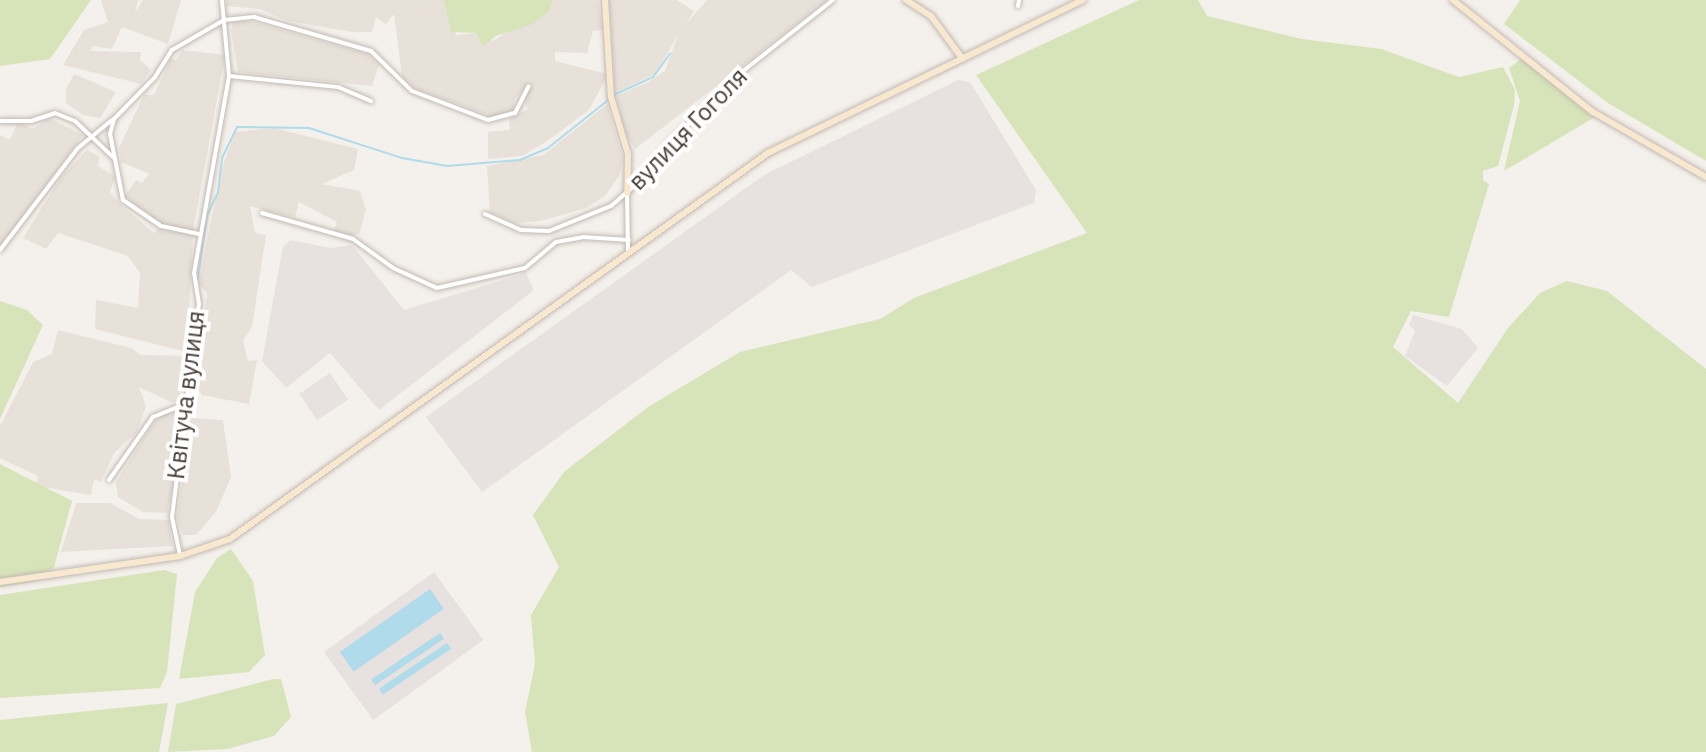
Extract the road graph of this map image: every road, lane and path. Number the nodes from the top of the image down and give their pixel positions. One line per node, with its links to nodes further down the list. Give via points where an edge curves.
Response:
1 (222, 0): 7 (street, Квітуча вулиця)
2 (605, 0): 17 (street, via 611,97 628,154)
3 (833, 0): 17 (street, вулиця Гоголя, via 701,109)
4 (906, 0): 8 (street, via 931,16)
5 (1083, 0): 8 (street)
6 (1453, 0): 16 (street, via 1593,112)
7 (224, 20): 9 (street, Квітуча вулиця); 10 (street, via 254,17 371,51 412,91 488,120 515,113); 12 (street, via 172,50 155,77)
8 (962, 58): 23 (street, via 768,153)
9 (229, 76): 11 (street, via 338,87); 20 (street, Квітуча вулиця)
10 (529, 86)
11 (371, 101)
12 (114, 119): 14 (street); 15 (street, via 111,148)
13 (0, 121): 14 (street, via 55,113 75,121)
14 (89, 137): 15 (street); 22 (street)
15 (117, 161): 20 (street, via 123,200 161,226)
16 (1706, 177)
17 (627, 193): 19 (street, вулиця Гоголя, via 611,206 549,231 521,230); 21 (street)
18 (262, 213): 21 (street, via 353,239 393,268 428,287 444,289 525,268 556,242 583,237)
19 (485, 214)
20 (199, 234): 24 (street, Квітуча вулиця, via 194,273 199,304)
21 (629, 240): 23 (street)
22 (0, 250)
23 (628, 251): 26 (street, via 271,512 230,539)
24 (186, 404): 25 (street, via 153,417); 26 (street, Квітуча вулиця, via 172,517)
25 (109, 480)
26 (180, 556): 27 (street)
27 (0, 582)

